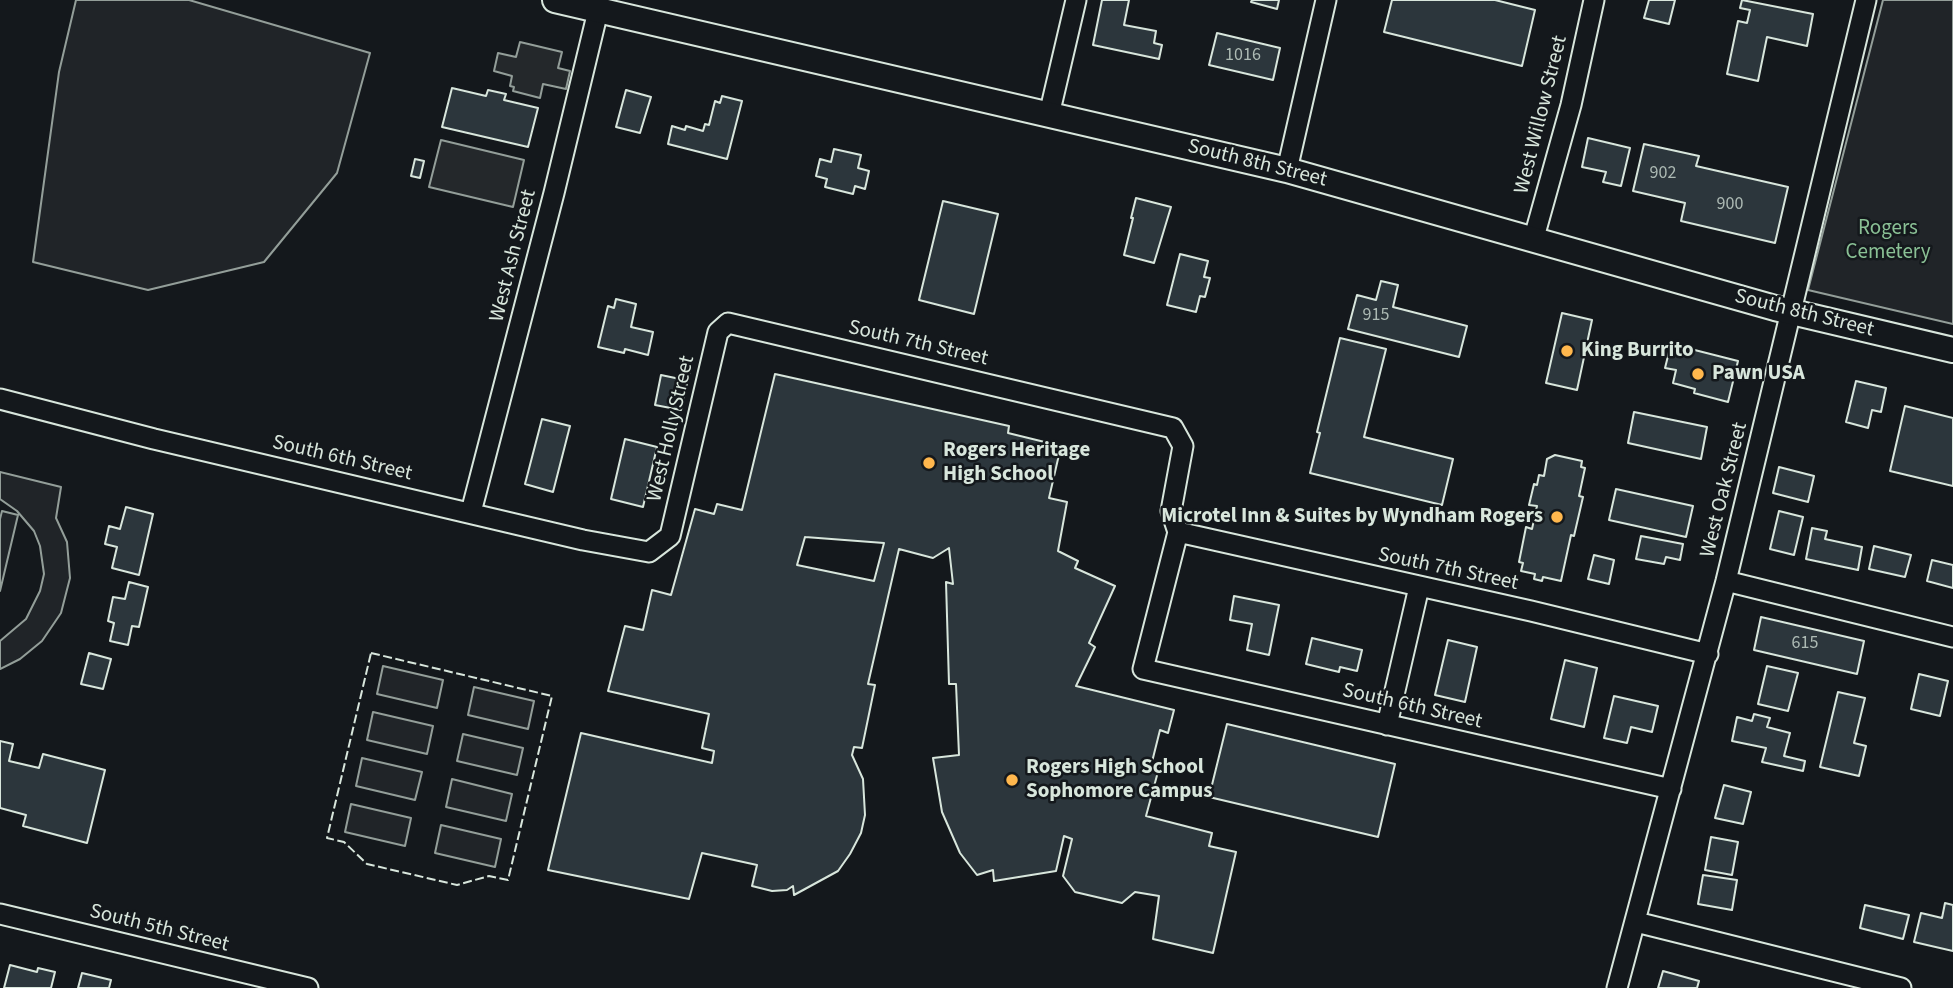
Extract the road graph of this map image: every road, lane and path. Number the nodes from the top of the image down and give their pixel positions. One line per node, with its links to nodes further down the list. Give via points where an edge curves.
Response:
1 (555, 0): 6 (main road, South 8th Street)
2 (1076, 0): 7 (street)
3 (1326, 0): 8 (street)
4 (1594, 0): 9 (street, West Willow Street)
5 (1866, 0): 10 (street, West Oak Street)
6 (598, 11): 7 (main road, South 8th Street); 14 (street, West Ash Street)
7 (1049, 115): 8 (main road, South 8th Street)
8 (1287, 170): 9 (main road, South 8th Street)
9 (1534, 241): 10 (main road, South 8th Street)
10 (1792, 312): 12 (main road, South 8th Street); 17 (street, West Oak Street)
11 (718, 332): 15 (street, South 7th Street, via 729,323 1173,428 1183,446 1171,512); 16 (street, West Holly Street)
12 (1953, 351)
13 (0, 399): 14 (street, South 6th Street)
14 (471, 512): 16 (street, South 6th Street, via 649,552)
15 (1178, 532): 18 (street, South 7th Street); 21 (street, South 6th Street, via 1143,669)
16 (670, 537)
17 (1726, 581): 19 (street); 20 (street, West Oak Street)
18 (1419, 587): 20 (street, South 7th Street); 21 (street)
19 (1953, 637)
20 (1707, 654): 22 (street, West Oak Street)
21 (1387, 725): 22 (street, South 6th Street)
22 (1671, 789): 24 (street, West Oak Street)
23 (0, 914): 26 (street, South 5th Street)
24 (1636, 922): 25 (street); 27 (street, West Oak Street)
25 (1890, 987)
26 (308, 988)
27 (1617, 988)

